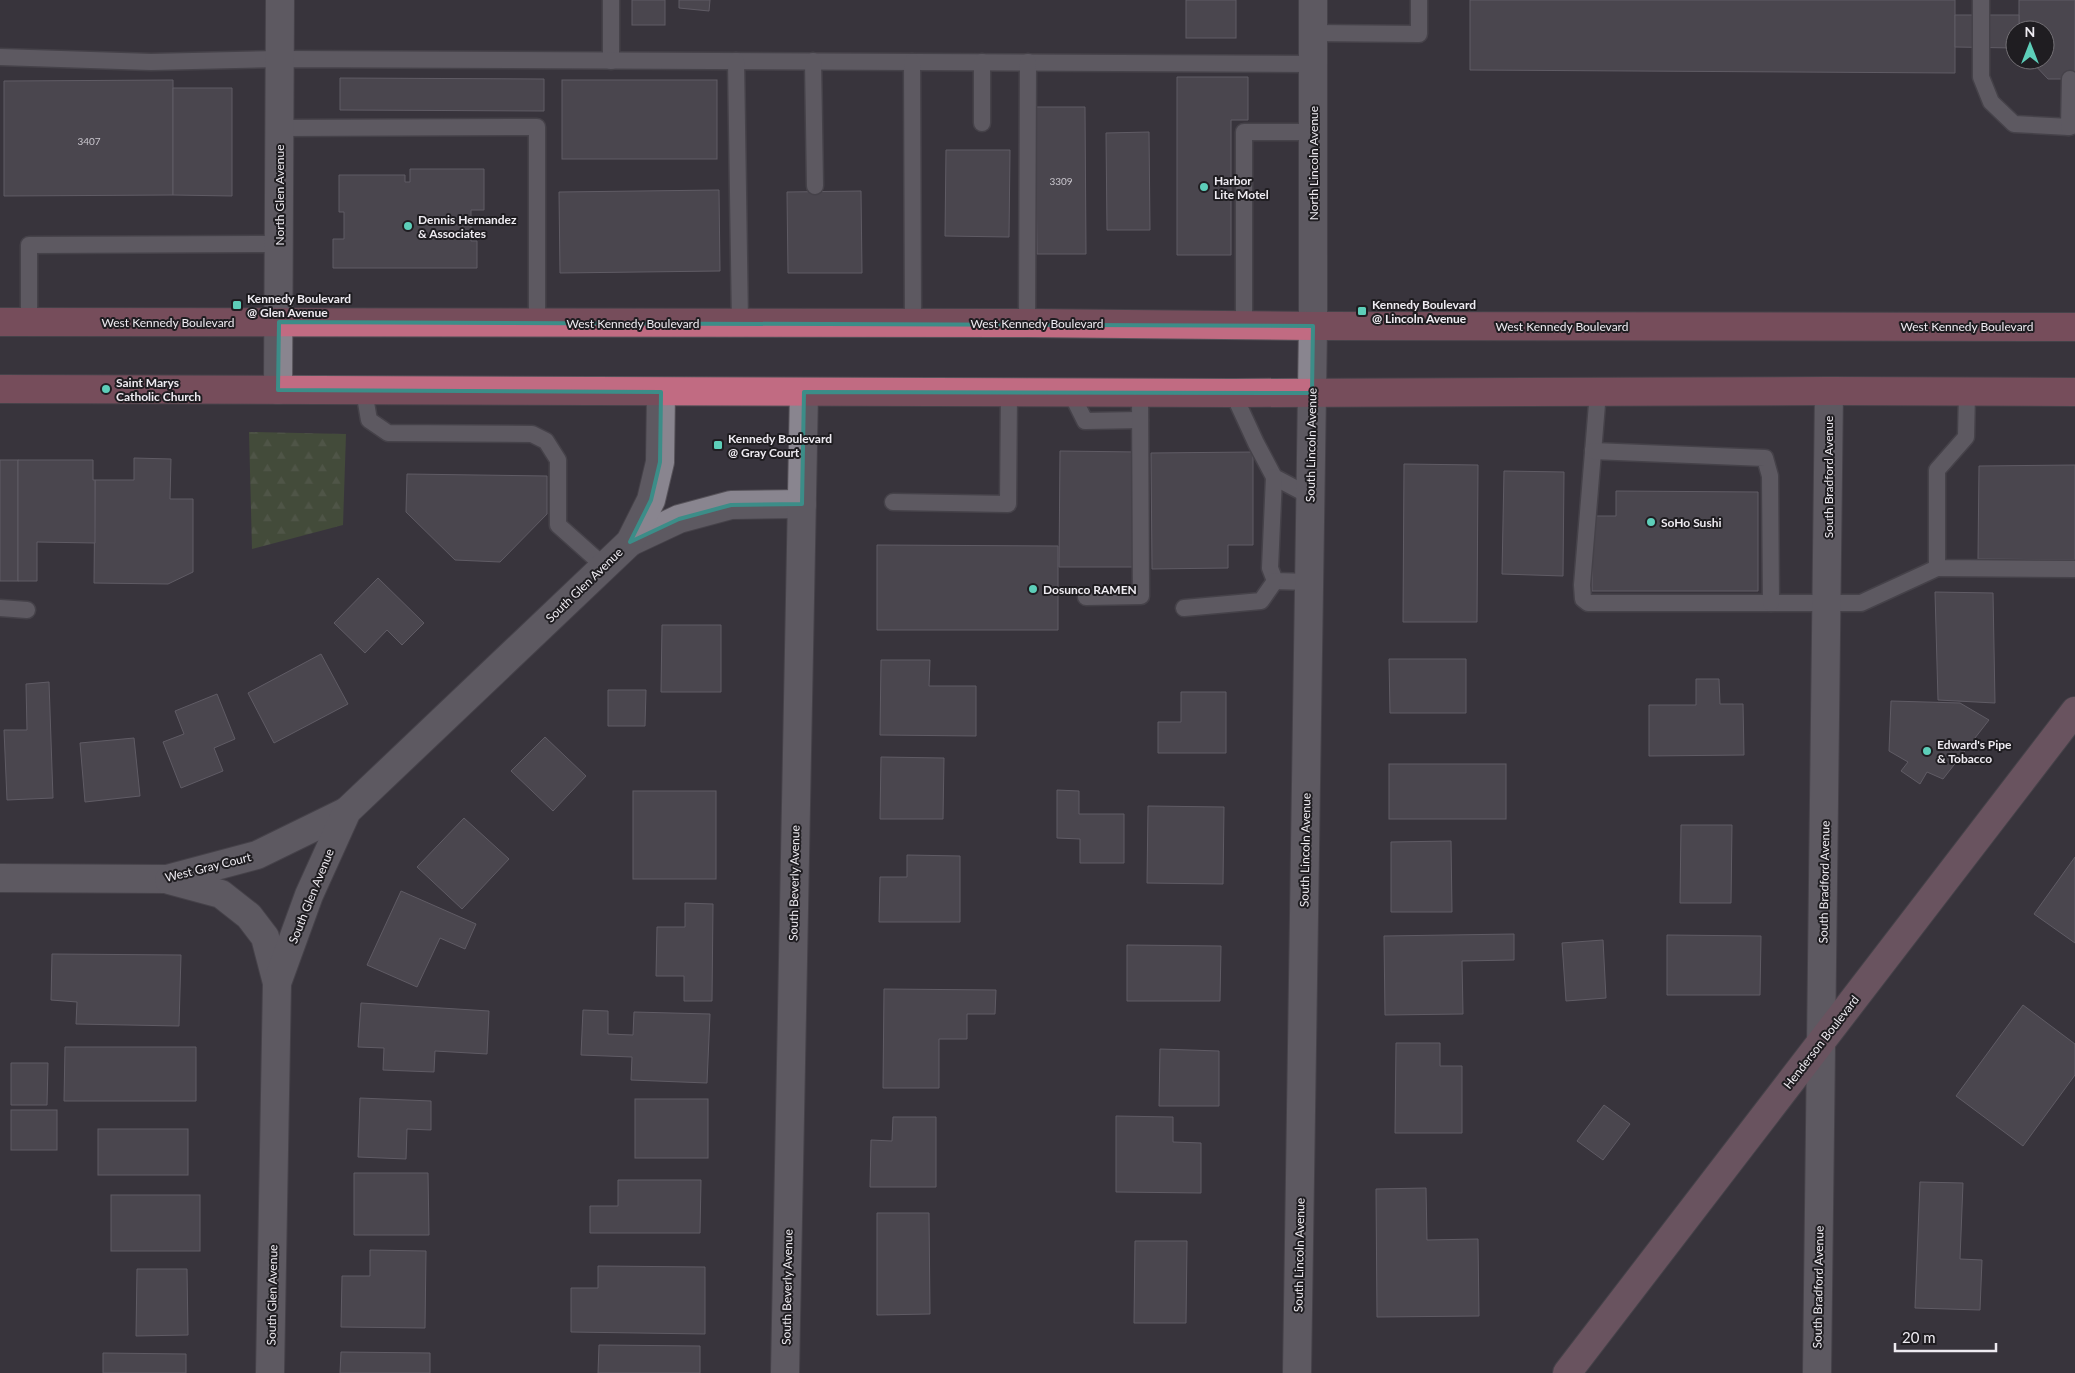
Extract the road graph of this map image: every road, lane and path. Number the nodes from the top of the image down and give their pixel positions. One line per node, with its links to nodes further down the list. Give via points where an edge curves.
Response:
1 (280, 0): 8 (street, North Glen Avenue)
2 (610, 0): 9 (lane)
3 (1313, 0): 6 (street, North Lincoln Avenue)
4 (1419, 0): 6 (lane, via 1419,34)
5 (1981, 0): 18 (lane, via 1981,77 1991,102 2014,124)
6 (1313, 33): 15 (street, North Lincoln Avenue)
7 (0, 57): 8 (lane, via 151,62)
8 (280, 59): 9 (lane); 19 (street, North Glen Avenue)
9 (611, 61): 10 (lane)
10 (736, 61): 11 (lane); 26 (lane)
11 (813, 61): 12 (lane); 21 (lane)
12 (912, 62): 13 (lane); 27 (lane)
13 (982, 62): 14 (lane); 17 (lane)
14 (1028, 62): 15 (lane); 28 (lane)
15 (1313, 64): 20 (street, North Lincoln Avenue)
16 (2070, 79): 18 (lane)
17 (982, 123)
18 (2072, 126)
19 (279, 128): 22 (street, North Glen Avenue); 29 (lane, via 537,127)
20 (1313, 132): 30 (lane, via 1244,132); 31 (street, North Lincoln Avenue)
21 (814, 186)
22 (279, 244): 24 (lane, via 29,245); 25 (street, North Glen Avenue)
23 (0, 322): 24 (main road, West Kennedy Boulevard)
24 (30, 322): 25 (main road, West Kennedy Boulevard)
25 (279, 322): 29 (main road, West Kennedy Boulevard); 34 (street, North Glen Avenue)
26 (740, 323): 27 (main road, West Kennedy Boulevard); 29 (main road, West Kennedy Boulevard)
27 (914, 323): 28 (main road, West Kennedy Boulevard)
28 (1027, 323): 30 (main road, West Kennedy Boulevard)
29 (537, 324)
30 (1244, 326): 31 (main road, West Kennedy Boulevard)
31 (1313, 326): 32 (main road, West Kennedy Boulevard); 46 (street, South Lincoln Avenue)
32 (2075, 327)
33 (0, 389): 34 (main road)
34 (278, 390): 35 (main road)
35 (364, 391): 37 (main road); 54 (lane, via 369,420 388,433 532,434 546,441 558,460 558,525)
36 (1829, 391): 39 (main road); 40 (main road); 61 (street, South Bradford Avenue)
37 (661, 392): 38 (main road); 53 (street, South Glen Avenue, via 660,462 651,500)
38 (804, 392): 42 (main road); 52 (street, South Beverly Avenue)
39 (1598, 392): 46 (main road); 48 (lane)
40 (1967, 392): 41 (main road); 55 (lane, via 1966,437 1937,470)
41 (2075, 392)
42 (1009, 393): 43 (main road); 51 (lane, via 1008,504)
43 (1071, 393): 44 (main road); 47 (lane, via 1085,421)
44 (1140, 393): 45 (main road); 47 (lane)
45 (1233, 393): 46 (main road); 49 (lane)
46 (1312, 393): 50 (street, South Lincoln Avenue)
47 (1140, 420): 59 (lane, via 1141,596)
48 (1593, 451): 60 (lane, via 1766,458 1770,476); 60 (lane, via 1583,599 1588,603)
49 (1274, 477): 50 (lane); 57 (lane)
50 (1310, 496): 58 (street, South Lincoln Avenue)
51 (894, 502)
52 (802, 504): 53 (street, South Glen Avenue, via 731,505 679,519); 72 (street, South Beverly Avenue)
53 (630, 542): 54 (street, South Glen Avenue)
54 (604, 566): 66 (street, South Glen Avenue)
55 (1937, 568): 56 (lane); 61 (lane, via 1862,603)
56 (2075, 569)
57 (1273, 574): 58 (lane); 63 (lane, via 1261,602)
58 (1309, 582): 73 (street, South Lincoln Avenue)
59 (1086, 597)
60 (1772, 603): 61 (lane)
61 (1828, 603): 70 (street, South Bradford Avenue)
62 (0, 608): 64 (lane)
63 (1184, 608)
64 (27, 610)
65 (2075, 711): 70 (main road, Henderson Boulevard)
66 (347, 811): 68 (street, West Gray Court, via 257,855); 69 (street, South Glen Avenue, via 309,895)
67 (0, 878): 68 (street, West Gray Court)
68 (167, 880): 69 (street, via 221,894 249,916 265,937)
69 (277, 983): 71 (street, South Glen Avenue)
70 (1822, 1040): 74 (main road, Henderson Boulevard); 75 (street, South Bradford Avenue)
71 (270, 1373)
72 (785, 1373)
73 (1298, 1373)
74 (1567, 1373)
75 (1817, 1373)

